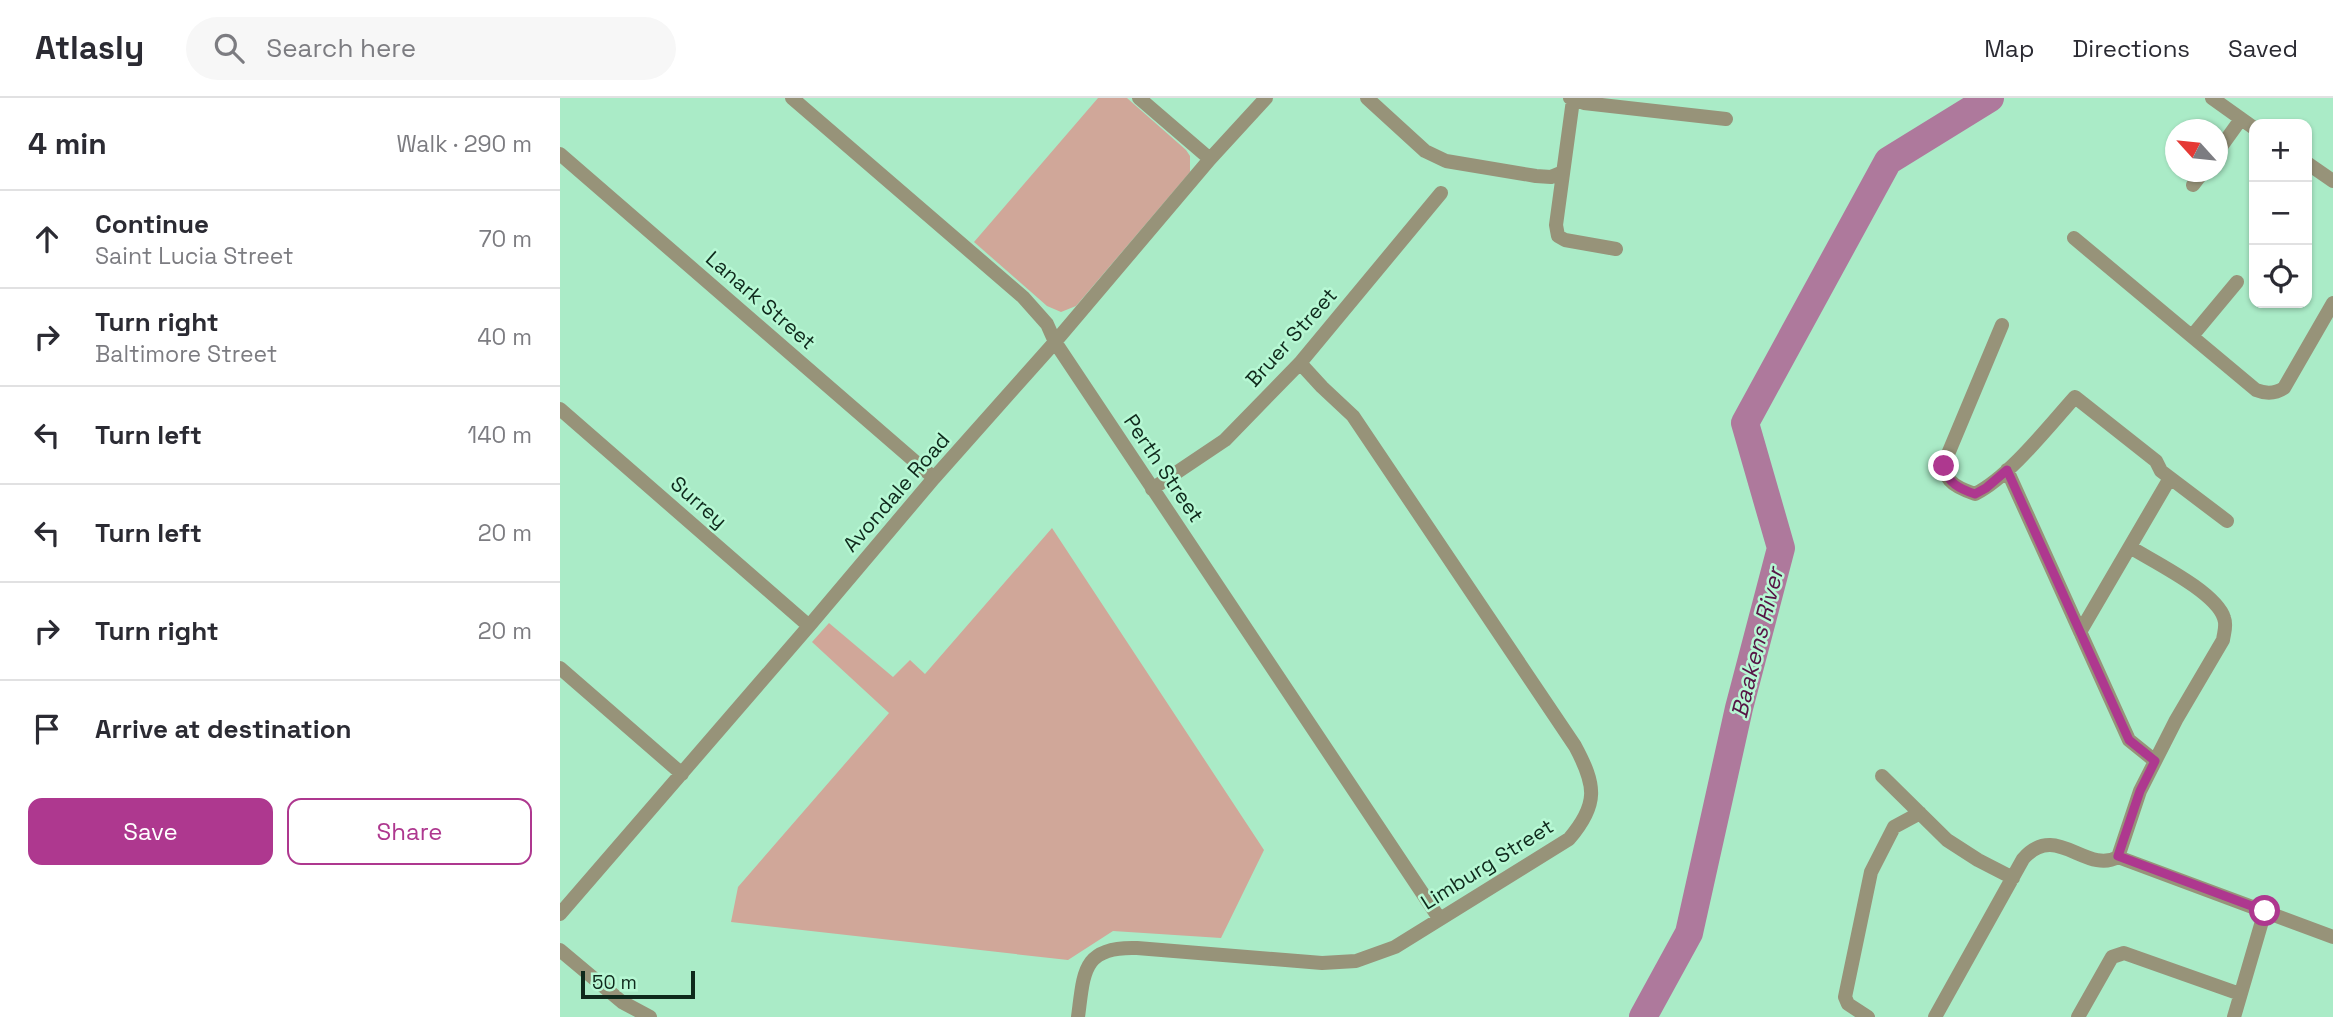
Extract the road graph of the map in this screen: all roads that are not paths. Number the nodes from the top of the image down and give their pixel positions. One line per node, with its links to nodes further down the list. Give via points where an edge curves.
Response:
1 (792, 98): 25 (street, Perth Street, via 1023,297 1047,324)
2 (1139, 98): 12 (street)
3 (1266, 98): 12 (street, Avondale Road)
4 (1367, 98): 14 (street, via 1424,151 1446,161 1536,176)
5 (2212, 98): 8 (street)
6 (1571, 99): 7 (street); 14 (street)
7 (1726, 119)
8 (2241, 119): 9 (street); 10 (street)
9 (2249, 125)
10 (2228, 136)
11 (560, 154): 29 (street, Lanark Street)
12 (1210, 159): 25 (street, Avondale Road)
13 (2312, 166): 15 (street)
14 (1563, 172): 20 (street, via 1558,236)
15 (2333, 181)
16 (2195, 182): 17 (street)
17 (2193, 185)
18 (1441, 192): 26 (street, Bruer Street)
19 (2074, 238): 24 (street)
20 (1616, 249)
21 (2237, 282): 24 (street)
22 (2333, 303): 24 (street, via 2290,380 2279,391 2256,390)
23 (2002, 325): 28 (street, via 1944,466 1951,482 1975,494)
24 (2192, 336)
25 (1055, 342): 29 (street, Avondale Road); 31 (street, Perth Street)
26 (1300, 363): 31 (street, Bruer Street, via 1225,440); 45 (street, Limburg Street, via 1353,416 1575,746 1589,775 1588,813 1569,839)
27 (560, 409): 34 (street, Surrey)
28 (2007, 470): 30 (street, via 2075,397 2156,461); 35 (street)
29 (934, 478): 34 (street, Avondale Road)
30 (2170, 478): 32 (street); 33 (street)
31 (1152, 489): 45 (street, Perth Street)
32 (2227, 521)
33 (2130, 547): 35 (street); 37 (street, via 2203,592 2225,620 2222,640)
34 (809, 626): 38 (street, Avondale Road)
35 (2080, 632): 37 (street, via 2129,740)
36 (560, 668): 38 (street)
37 (2155, 761): 41 (street)
38 (682, 774): 44 (street, Avondale Road)
39 (1882, 776): 40 (street)
40 (1920, 813): 42 (street, via 1961,850); 51 (street, via 1894,827 1871,872 1845,997)
41 (2118, 856): 42 (street, via 2108,862 2043,844 2030,851); 43 (street)
42 (2012, 878): 52 (street)
43 (2265, 911): 46 (street); 48 (street)
44 (560, 914)
45 (1439, 918): 50 (street, Limburg Street, via 1395,947 1339,963 1137,948 1106,950 1084,974)
46 (2333, 937)
47 (560, 950): 49 (street, via 622,1002)
48 (2240, 994): 53 (street, via 2124,953 2112,957); 54 (street)
49 (650, 1017)
50 (1078, 1017)
51 (1868, 1017)
52 (1935, 1017)
53 (2078, 1017)
54 (2234, 1017)

